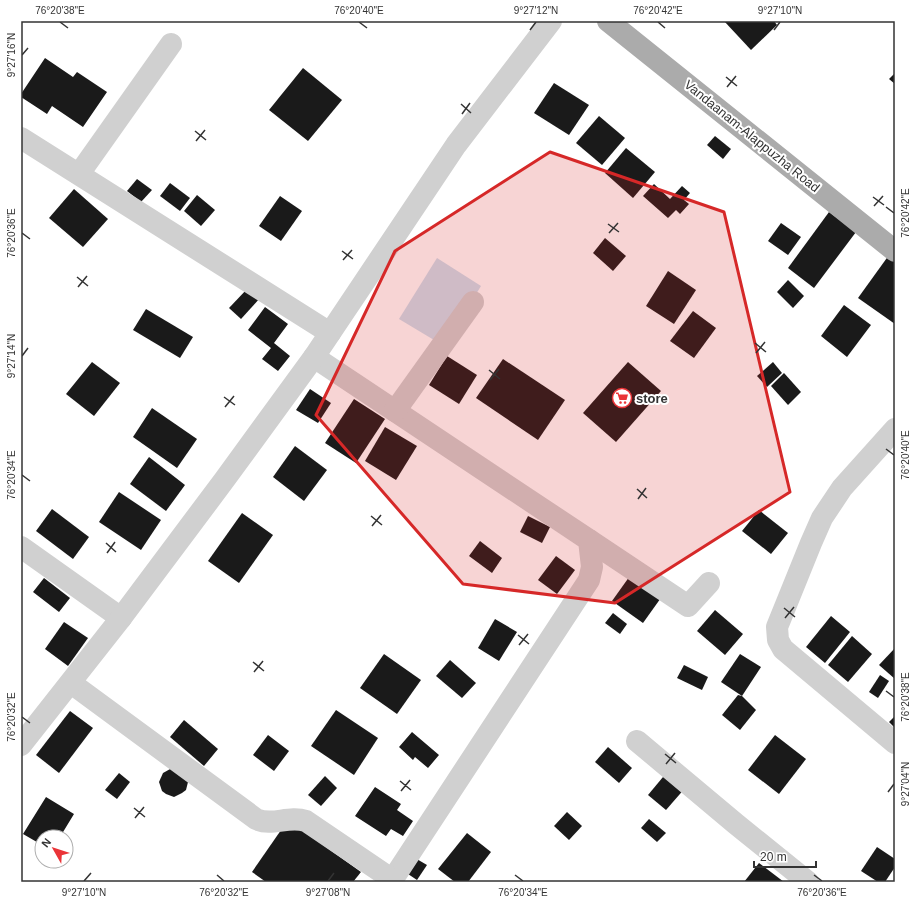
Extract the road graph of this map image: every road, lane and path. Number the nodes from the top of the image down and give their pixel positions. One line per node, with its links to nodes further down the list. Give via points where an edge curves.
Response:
1 (551, 21): 8 (street, via 456,145)
2 (608, 21): 6 (main road, Vandaanam-Alappuzha Road)
3 (171, 44): 5 (street)
4 (21, 138): 5 (street)
5 (79, 174): 8 (street)
6 (895, 251)
7 (473, 302): 10 (street)
8 (330, 333): 9 (street)
9 (314, 357): 10 (street); 15 (street)
10 (395, 411): 12 (street)
11 (895, 429): 18 (street, via 842,488 822,518 777,627 778,640 783,649)
12 (588, 540): 14 (street, via 688,606); 20 (street, via 592,568 589,580)
13 (21, 547): 15 (street)
14 (709, 583)
15 (121, 618): 16 (street)
16 (71, 683): 19 (street); 20 (street, via 256,819 265,822 291,818 306,821)
17 (637, 741): 21 (street)
18 (895, 743)
19 (21, 745)
20 (392, 881)
21 (808, 882)

